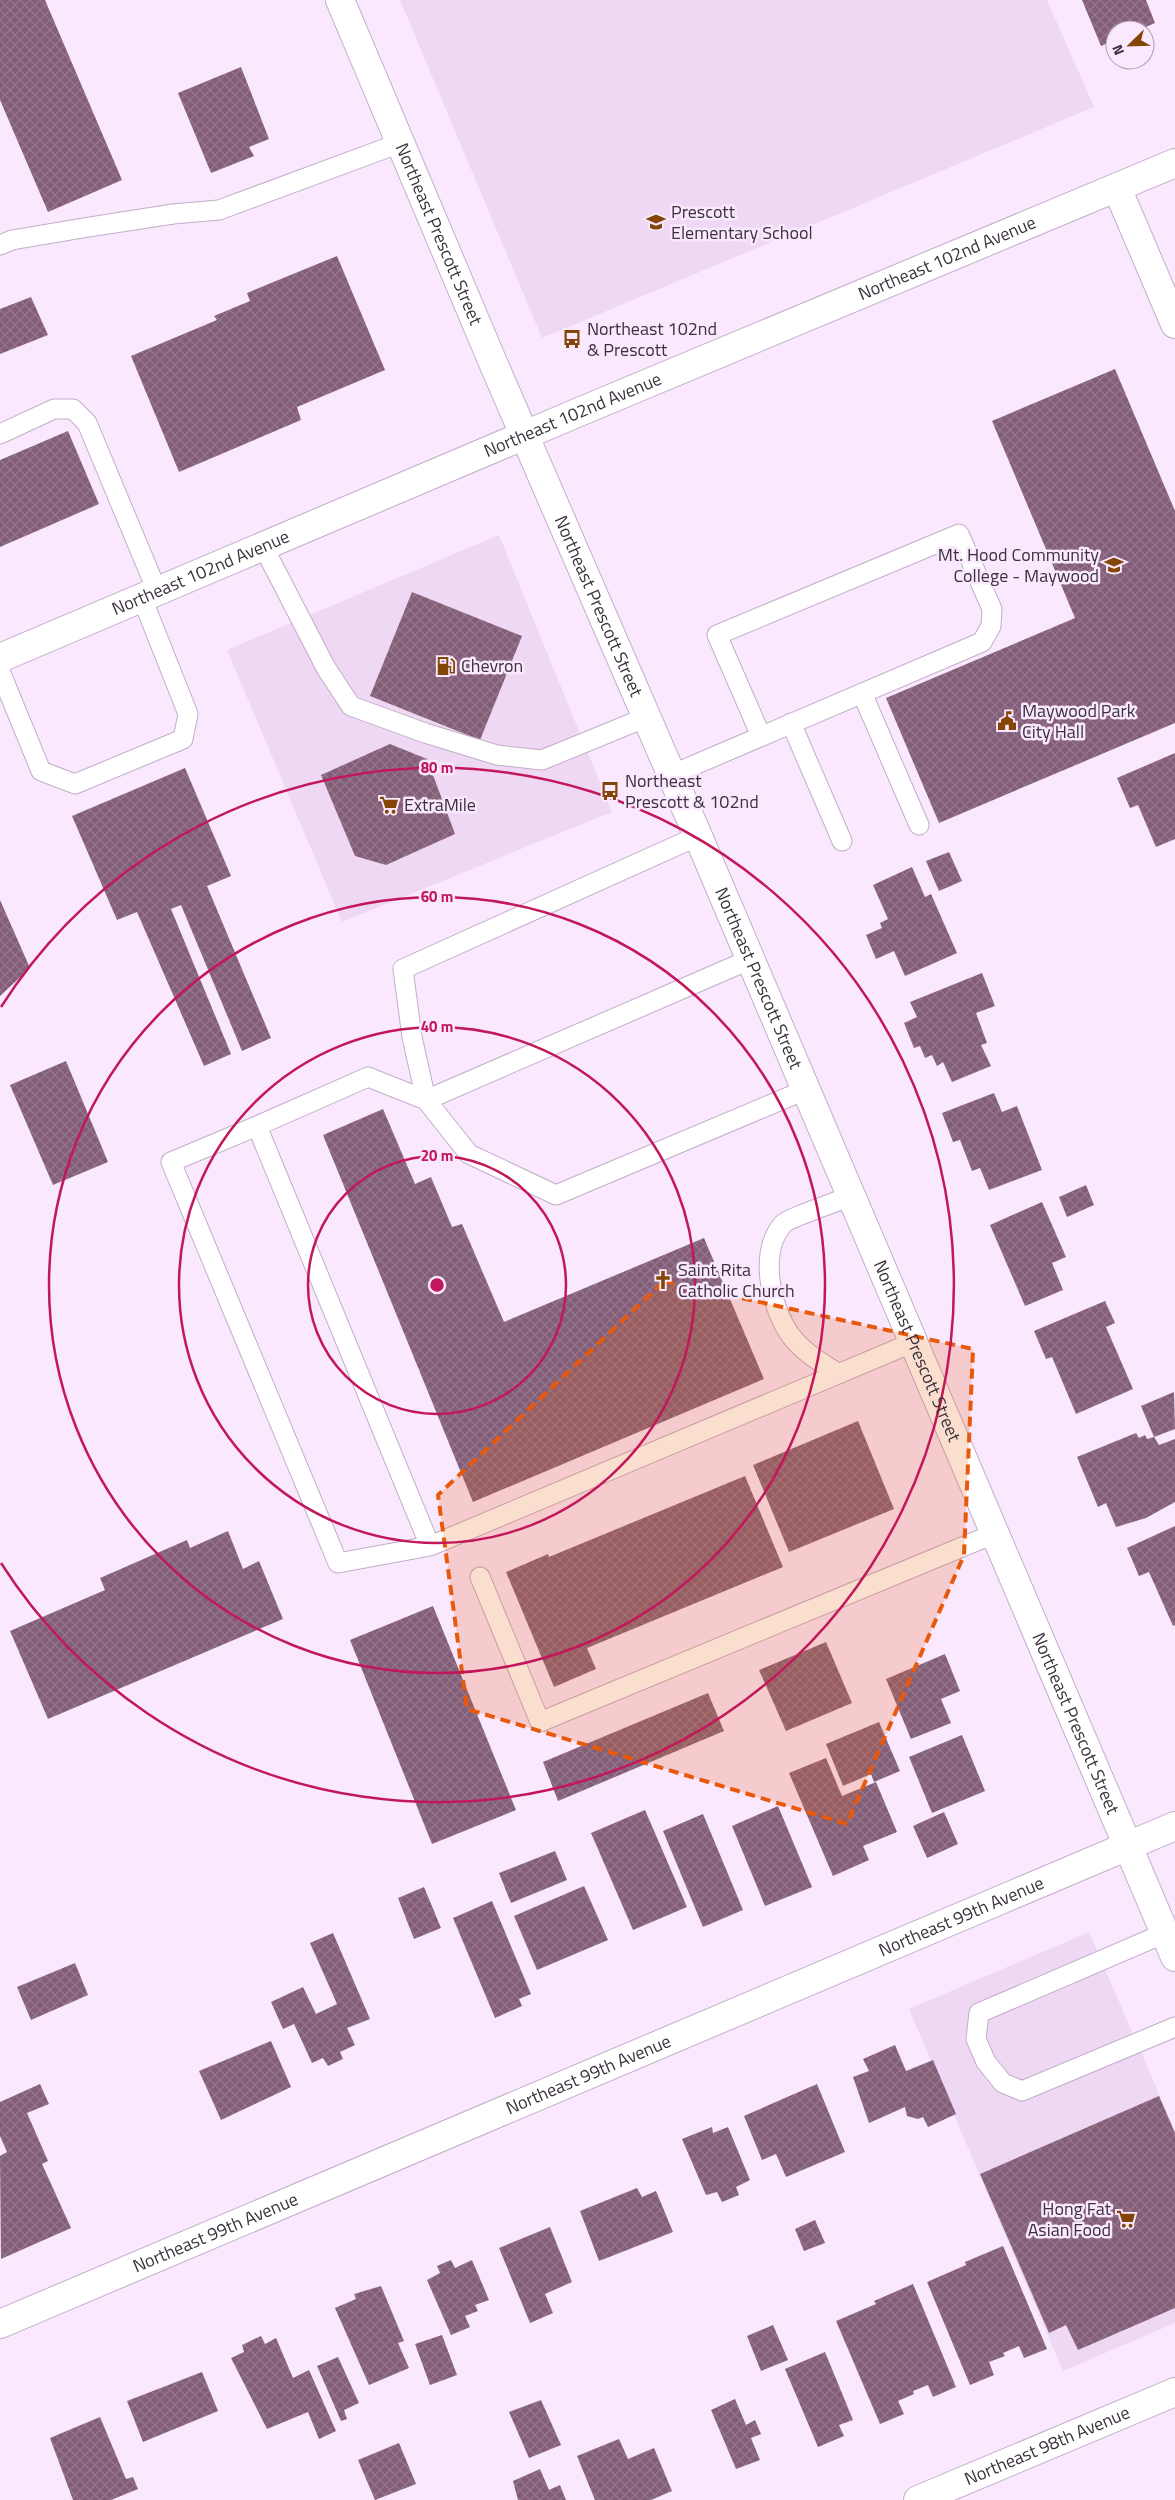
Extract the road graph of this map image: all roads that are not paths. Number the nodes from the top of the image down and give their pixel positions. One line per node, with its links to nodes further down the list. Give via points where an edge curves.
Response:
1 (340, 0): 2 (street, Northeast Prescott Street)
2 (400, 143): 5 (lane, via 219,210 47,234); 8 (street, Northeast Prescott Street)
3 (1175, 163): 4 (street, Northeast 102nd Avenue)
4 (1117, 188): 6 (street); 8 (street, Northeast 102nd Avenue)
5 (0, 245)
6 (1175, 324)
7 (0, 434): 10 (lane, via 54,409 73,409 87,422)
8 (524, 436): 9 (street, Northeast 102nd Avenue); 14 (street, Northeast Prescott Street)
9 (263, 546): 10 (street, Northeast 102nd Avenue); 14 (lane, via 326,668 351,706 497,755 542,760)
10 (150, 594): 11 (street, Northeast 102nd Avenue); 12 (lane, via 188,714 183,739 76,784 41,771)
11 (0, 658)
12 (0, 671)
13 (862, 693): 15 (lane); 16 (lane, via 982,642 992,626 992,609 959,534 717,635); 18 (lane)
14 (647, 717): 17 (street, Northeast Prescott Street)
15 (791, 723): 16 (lane); 20 (lane)
16 (761, 736): 17 (lane)
17 (671, 775): 19 (street, Northeast Prescott Street)
18 (919, 825)
19 (698, 836): 21 (street, Northeast Prescott Street); 23 (lane, via 403,969 412,1038)
20 (842, 841)
21 (750, 959): 22 (street, Northeast Prescott Street); 23 (lane)
22 (805, 1090): 23 (lane, via 556,1195 469,1154); 25 (street, Northeast Prescott Street)
23 (426, 1100): 24 (lane, via 368,1078)
24 (257, 1126): 29 (lane); 29 (lane, via 171,1162 175,1172 338,1563)
25 (850, 1196): 26 (street, Northeast Prescott Street); 27 (lane, via 784,1223 775,1237 770,1256 770,1283 779,1313 791,1336 808,1355)
26 (914, 1342): 27 (lane); 28 (street, Northeast Prescott Street)
27 (839, 1374): 29 (lane)
28 (996, 1533): 30 (lane, via 540,1722); 32 (street, Northeast Prescott Street)
29 (430, 1546)
30 (480, 1577)
31 (1175, 1826): 32 (street, Northeast 99th Avenue)
32 (1127, 1845): 33 (street, Northeast Prescott Street); 35 (street, Northeast 99th Avenue)
33 (1170, 1945): 34 (lane, via 979,2013 976,2039 986,2062 1003,2082 1022,2091)
34 (1175, 2026)
35 (0, 2324)
36 (1175, 2392): 37 (street, Northeast 98th Avenue)
37 (918, 2500)

